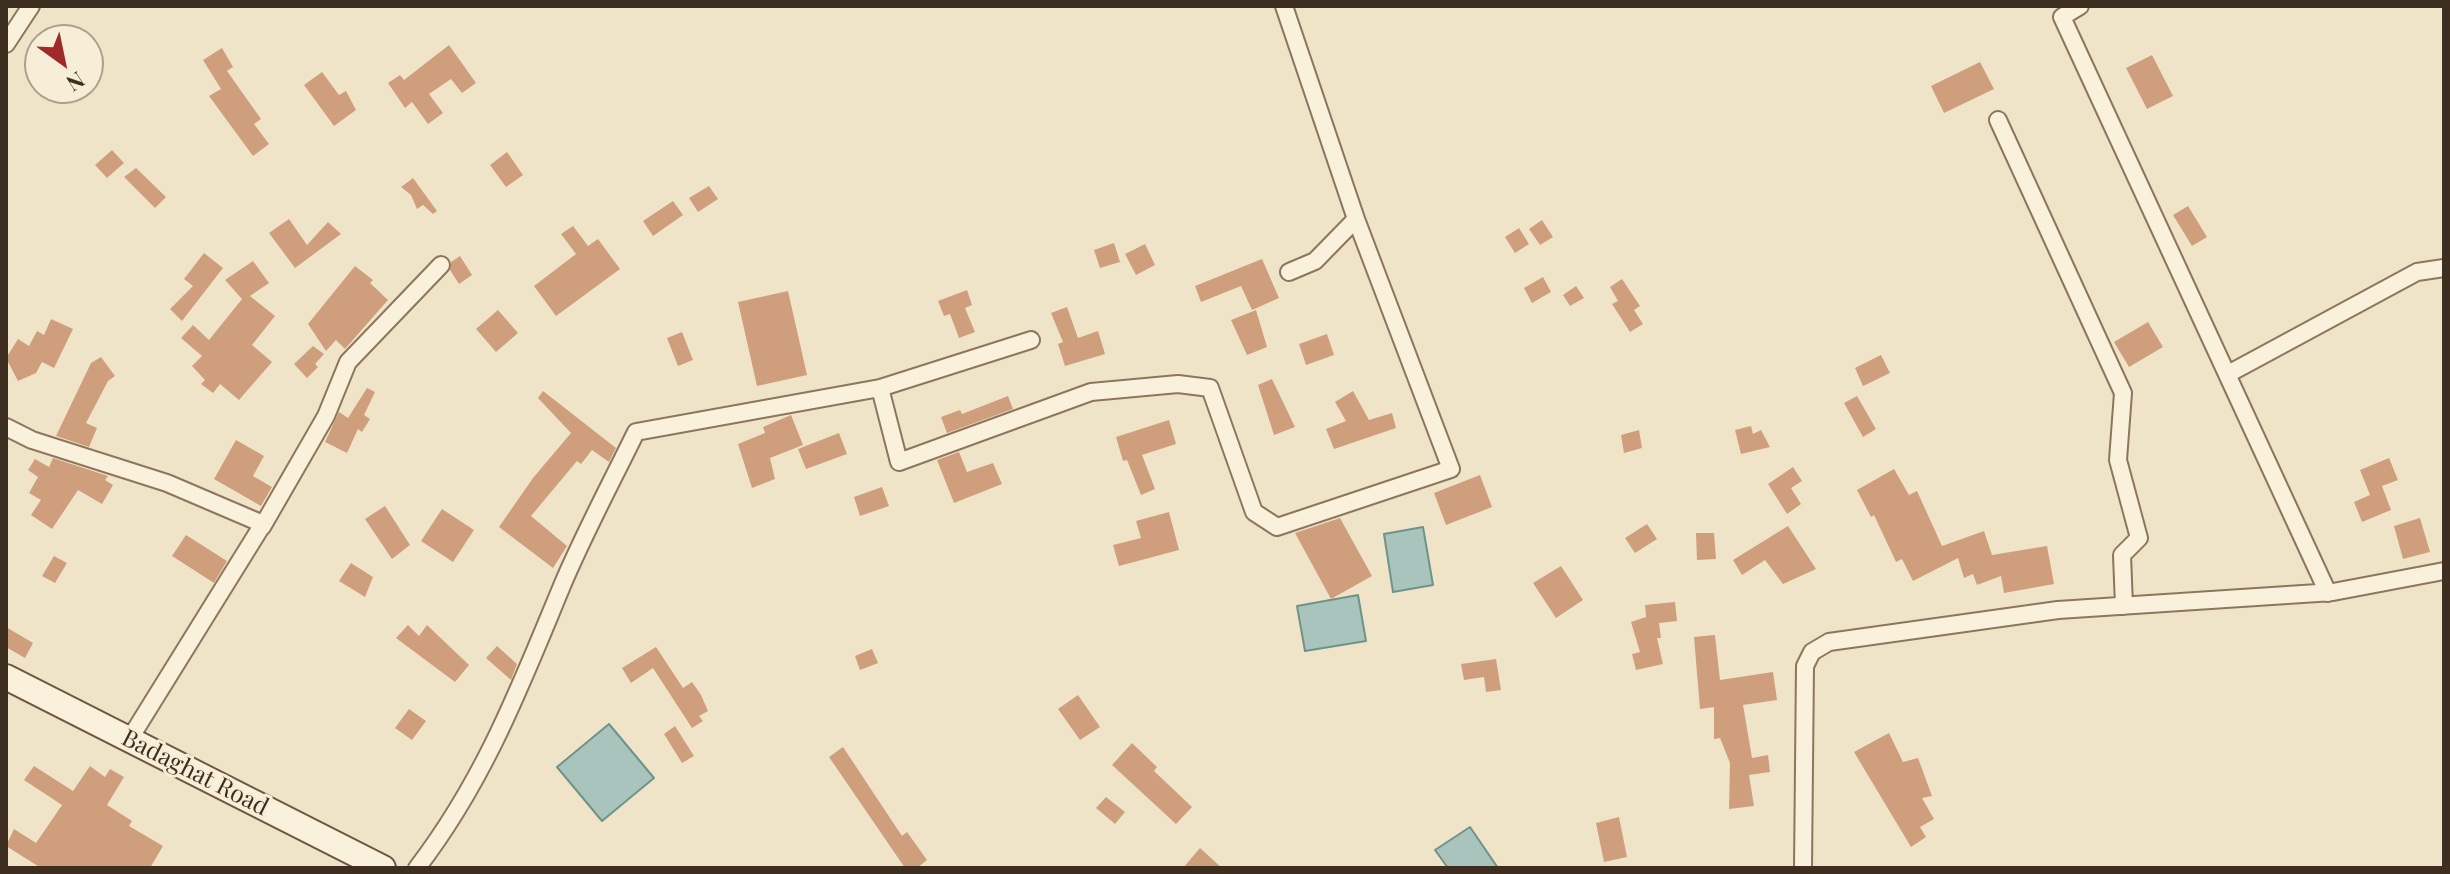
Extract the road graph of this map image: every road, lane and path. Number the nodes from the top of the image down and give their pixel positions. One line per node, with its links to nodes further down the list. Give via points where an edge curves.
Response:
1 (31, 6): 4 (street)
2 (1284, 6): 6 (street)
3 (2080, 6): 11 (street, via 2062,17)
4 (6, 44)
5 (1998, 120): 17 (street, via 2123,393 2118,460 2139,538 2122,555)
6 (1356, 219): 9 (street, via 1315,261); 12 (street, via 1451,469 1277,527 1254,512 1210,388 1178,384 1091,392 899,462)
7 (441, 265): 14 (street, via 348,362 326,416)
8 (2444, 268): 11 (street, via 2417,272)
9 (1289, 272)
10 (1031, 340): 12 (street)
11 (2228, 374): 16 (street)
12 (880, 388): 21 (street, via 636,432 566,577 510,714 456,818)
13 (6, 427): 14 (street, via 167,483)
14 (262, 527): 19 (street)
15 (2444, 571): 16 (street)
16 (2328, 593): 17 (street)
17 (2124, 606): 22 (street, via 2058,610 1829,642 1812,652 1803,684)
18 (6, 677): 19 (main road, Badaghat Road)
19 (129, 740): 20 (main road, Badaghat Road)
20 (383, 868)
21 (417, 868)
22 (1803, 868)

